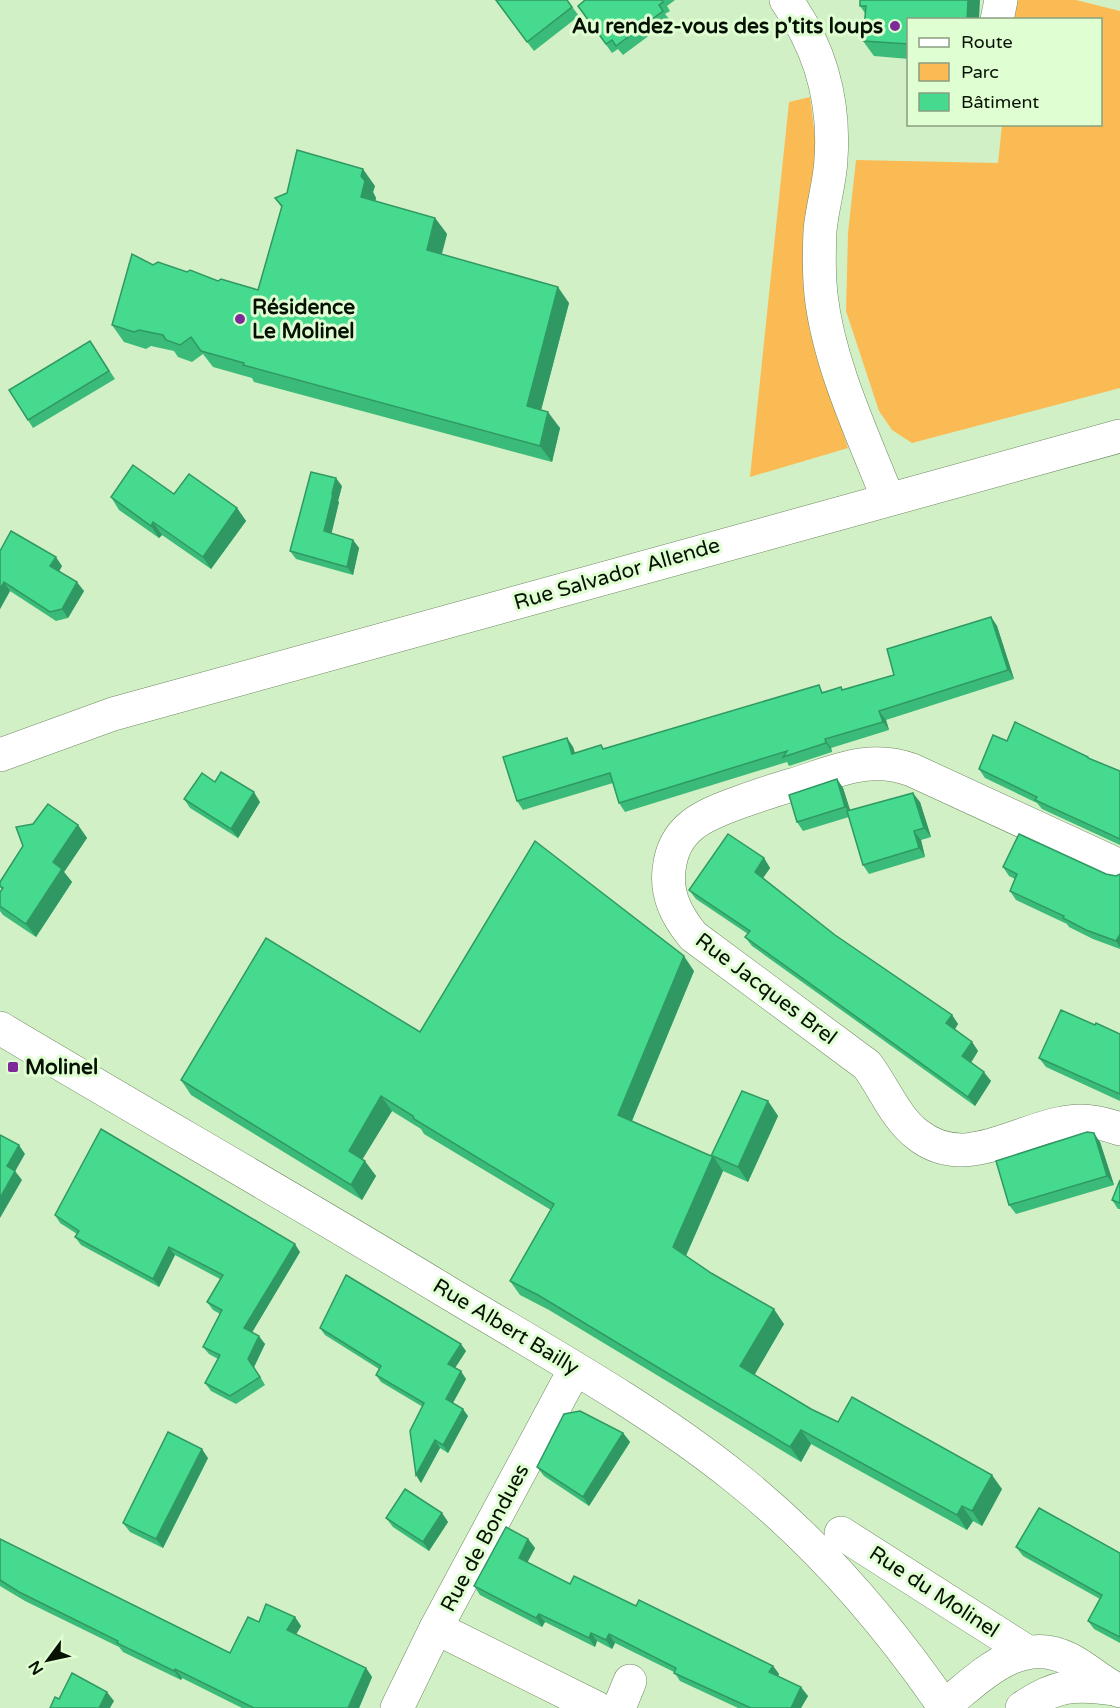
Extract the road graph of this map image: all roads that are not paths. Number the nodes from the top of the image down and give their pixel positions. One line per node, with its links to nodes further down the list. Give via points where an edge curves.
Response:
1 (786, 0): 5 (street, via 812,43 832,124 831,161 820,231 821,296 826,325 835,361)
2 (1000, 0): 3 (street)
3 (997, 18)
4 (1120, 436): 5 (street, Rue Salvador Allende)
5 (888, 499): 6 (street, Rue Salvador Allende)
6 (113, 714): 7 (street, Rue Salvador Allende); 8 (street, Rue Salvador Allende)
7 (0, 735)
8 (0, 755)
9 (1120, 866): 11 (street, Rue Jacques Brel, via 912,770 879,762 775,790 695,821 678,838 670,856 668,879 671,902 693,936 867,1065 903,1120 932,1145 950,1151 970,1151 1078,1121 1101,1122)
10 (0, 1028): 12 (street, Rue Albert Bailly)
11 (1120, 1129)
12 (575, 1369): 14 (street, Rue de Bondues); 17 (street, Rue Albert Bailly, via 690,1443 776,1512 884,1625)
13 (841, 1533): 15 (street, Rue du Molinel)
14 (436, 1628): 18 (street, Rue de Bondues); 19 (street)
15 (1026, 1651): 16 (street, Rue du Molinel, via 1047,1651 1068,1658); 17 (street, Rue du Molinel, via 992,1669)
16 (1118, 1690): 20 (street, via 1067,1686)
17 (944, 1707)
18 (397, 1708)
19 (597, 1708)
20 (1022, 1708)

